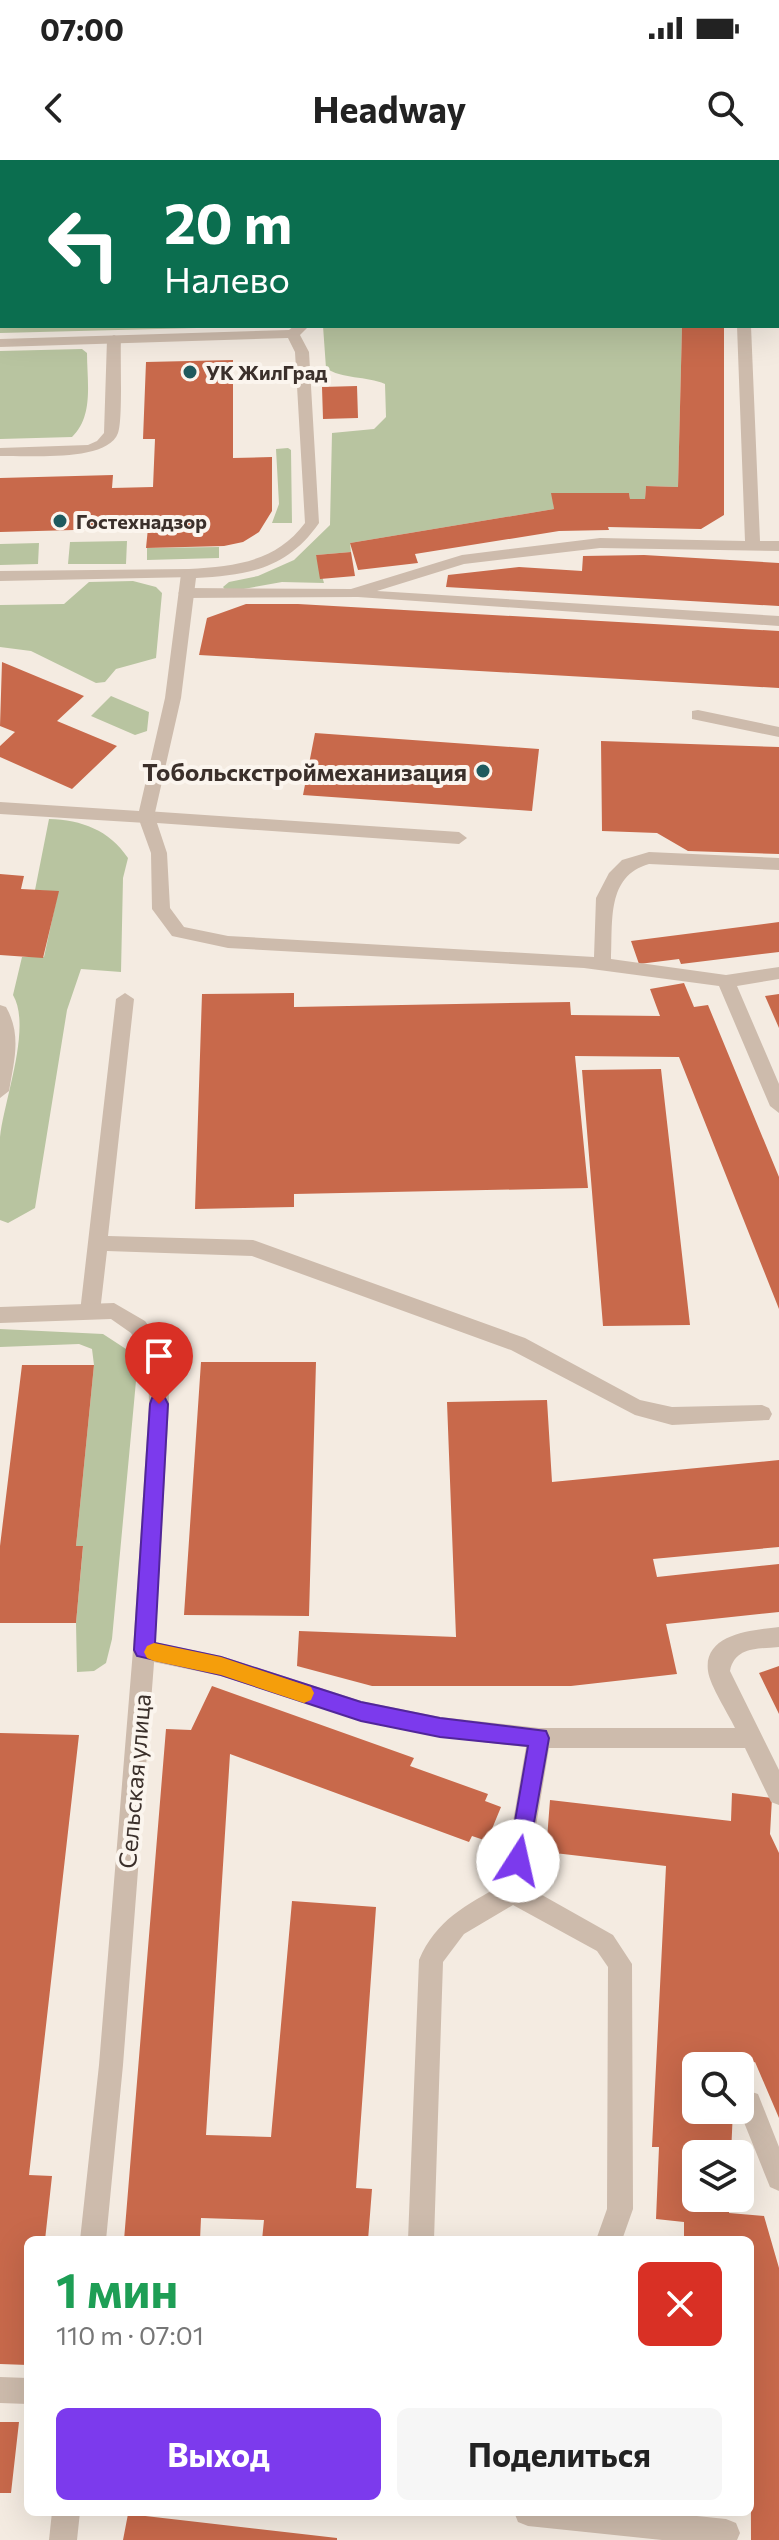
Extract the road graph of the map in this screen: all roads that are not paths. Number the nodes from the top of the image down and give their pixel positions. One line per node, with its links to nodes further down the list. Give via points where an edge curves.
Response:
1 (744, 328): 6 (street)
2 (298, 330): 3 (street); 8 (street, via 312,523 303,539 269,563)
3 (114, 339): 4 (street); 5 (street, via 111,433 102,444 90,449)
4 (0, 343)
5 (0, 452)
6 (753, 544): 7 (street); 11 (street, via 600,543 537,549 462,560)
7 (779, 546)
8 (189, 574): 9 (street); 10 (street)
9 (0, 576)
10 (186, 593): 11 (street); 16 (street, via 173,698)
11 (352, 594): 12 (street)
12 (779, 621)
13 (698, 715): 14 (street)
14 (779, 732)
15 (0, 808): 16 (street)
16 (146, 817): 17 (street); 19 (street, via 159,853 161,909 178,932 228,942)
17 (459, 838)
18 (779, 864): 19 (street, via 649,858 628,864 605,898)
19 (602, 964): 21 (street)
20 (779, 973): 21 (street)
21 (726, 981): 25 (street)
22 (125, 999): 26 (street)
23 (0, 1012): 24 (street, via 7,1037)
24 (0, 1091)
25 (779, 1106)
26 (97, 1243): 27 (street); 29 (street, via 253,1248 518,1344 635,1407 672,1416)
27 (90, 1312): 28 (street); 31 (street, Сельская улица, via 114,1311 138,1327 158,1362)
28 (0, 1315)
29 (762, 1414)
30 (779, 1637): 33 (street, via 738,1641 720,1660 719,1671)
31 (144, 1650): 32 (street, via 221,1666 361,1711); 38 (street, Сельская улица)
32 (539, 1738): 33 (street); 35 (street)
33 (752, 1738): 34 (street)
34 (779, 1794)
35 (513, 1892): 39 (street, via 454,1924 431,1960); 40 (street, via 605,1943 620,1964 620,2209)
36 (754, 2116): 37 (street)
37 (779, 2178)
38 (93, 2236)
39 (421, 2236)
40 (610, 2236)
41 (0, 2390): 42 (street)
42 (24, 2391)
43 (66, 2516): 46 (street)
44 (566, 2516): 45 (street)
45 (726, 2533)
46 (63, 2540)

